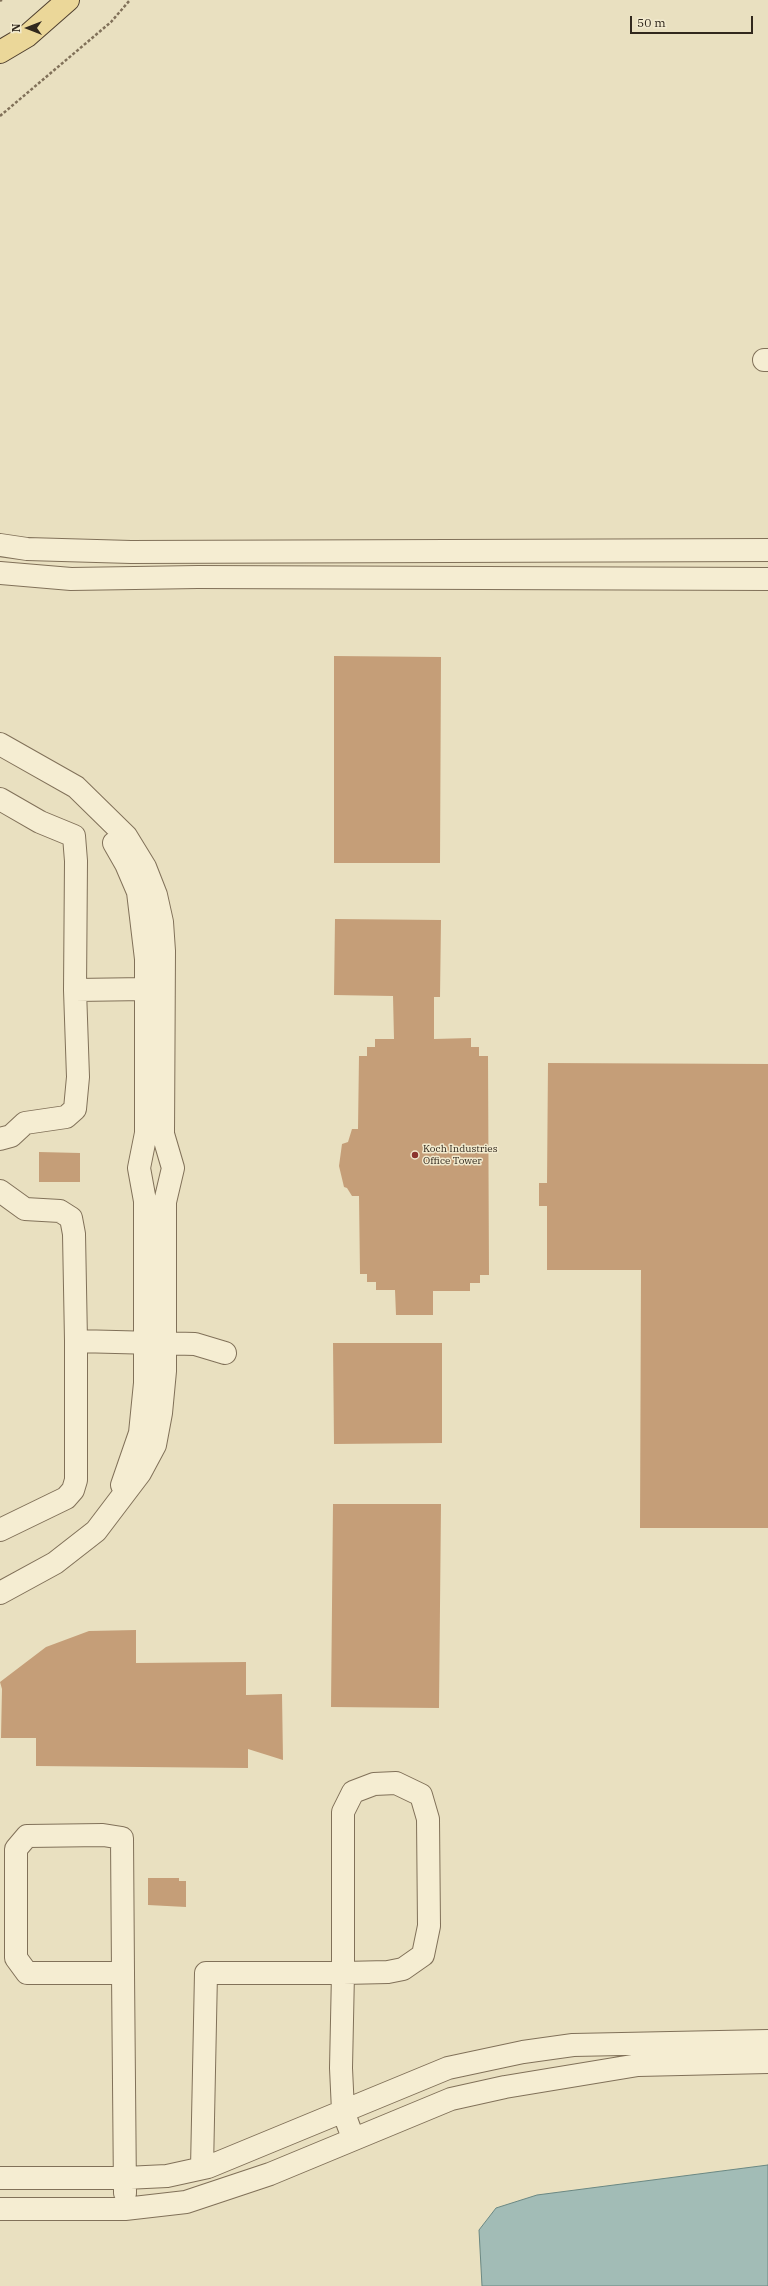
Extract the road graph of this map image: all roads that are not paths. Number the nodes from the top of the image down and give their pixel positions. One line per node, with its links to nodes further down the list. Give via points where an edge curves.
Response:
1 (68, 0): 2 (main road, via 27,36)
2 (0, 52)
3 (0, 546): 5 (lane, via 131,552)
4 (768, 550): 5 (lane)
5 (344, 551): 7 (lane)
6 (0, 573): 7 (lane, via 71,579)
7 (345, 578): 8 (lane)
8 (768, 579)
9 (0, 744): 11 (lane, via 76,787)
10 (0, 799): 13 (lane, via 40,822 74,836)
11 (91, 804): 12 (lane, via 126,864 138,892 143,925); 14 (lane, via 126,836 156,895 162,922 164,950)
12 (146, 989): 13 (lane); 14 (lane)
13 (75, 990): 15 (lane, via 78,1076 75,1109 66,1117 25,1123 11,1136)
14 (155, 1132): 17 (lane, via 139,1168); 17 (lane, via 173,1168)
15 (0, 1139)
16 (0, 1191): 18 (lane, via 25,1209 60,1211 71,1218 74,1234)
17 (155, 1202): 19 (lane)
18 (76, 1341): 19 (lane); 21 (lane, via 76,1480 73,1490 66,1498)
19 (155, 1344): 20 (lane, via 195,1344); 22 (lane, via 140,1433 115,1506 96,1531 56,1563)
20 (225, 1353)
21 (0, 1530)
22 (0, 1593)
23 (123, 1973): 23 (lane, via 122,1838 103,1835 26,1836 16,1849 16,1958 27,1973); 31 (lane)
24 (343, 1973): 24 (lane, via 343,1812 353,1792 374,1784 396,1783 422,1795 428,1820 429,1926 423,1955 403,1969); 27 (lane); 29 (lane, via 206,1973)
25 (768, 2041): 27 (lane, via 573,2045 522,2052 448,2068)
26 (768, 2062): 28 (lane, via 638,2065 512,2086 451,2100)
27 (343, 2111): 28 (lane); 29 (lane)
28 (353, 2138): 32 (lane, via 270,2174 186,2202)
29 (202, 2168): 31 (lane, via 167,2176)
30 (0, 2178): 31 (lane)
31 (125, 2178): 32 (lane)
32 (125, 2208): 33 (lane)
33 (0, 2209)

